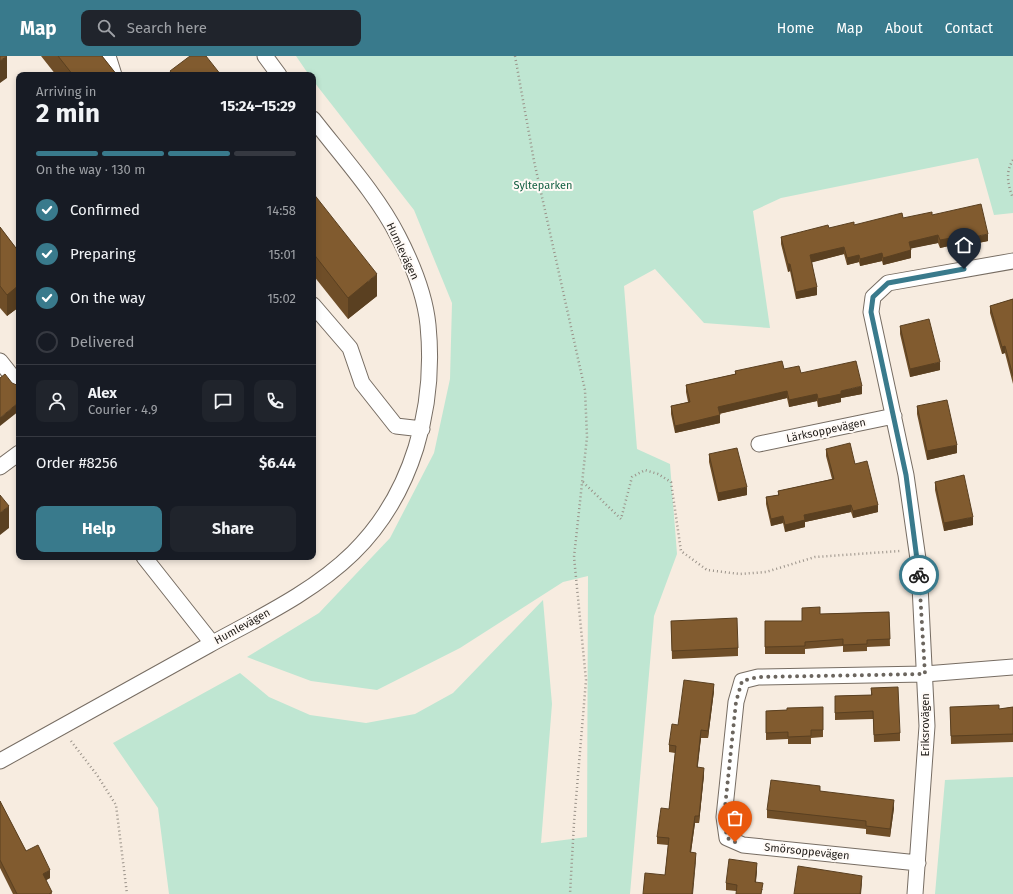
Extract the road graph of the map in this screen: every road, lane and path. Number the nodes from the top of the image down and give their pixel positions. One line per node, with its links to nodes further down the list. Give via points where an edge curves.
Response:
1 (108, 56): 4 (street)
2 (265, 56): 5 (street)
3 (516, 56): 18 (path, via 534,161 585,390 587,437)
4 (113, 72)
5 (277, 72)
6 (316, 123): 14 (street, Humlevägen, via 378,203 398,234 417,278 428,324 429,375)
7 (1013, 160): 8 (path, via 1008,167 1008,185)
8 (1013, 198)
9 (1013, 261): 13 (street, Eriksrovägen, via 888,283 873,297 871,312)
10 (316, 308): 14 (street, via 350,348 362,383 396,426)
11 (0, 361): 12 (street)
12 (16, 381)
13 (894, 416): 15 (street, Lärksoppevägen); 19 (street, Eriksrovägen, via 906,475)
14 (422, 429): 21 (street, Humlevägen, via 407,475 387,512 353,553 312,586)
15 (759, 444)
16 (16, 455): 17 (street)
17 (0, 468)
18 (582, 481): 19 (path, via 621,519 632,476 644,470 658,474 671,482 681,551 707,570 740,574 766,572 815,557); 28 (path, via 574,557 586,680)
19 (916, 551): 23 (street, Eriksrovägen)
20 (146, 560): 21 (street)
21 (212, 643): 25 (street, Humlevägen)
22 (1013, 668): 23 (street)
23 (925, 674): 26 (street, Eriksrovägen, via 927,726); 26 (street, Smörsoppevägen, via 758,677 742,681 736,702 724,817 727,838 743,845)
24 (76, 748): 27 (path, via 116,805)
25 (0, 761)
26 (918, 863): 29 (street, Eriksrovägen)
27 (127, 894)
28 (570, 894)
29 (915, 894)

